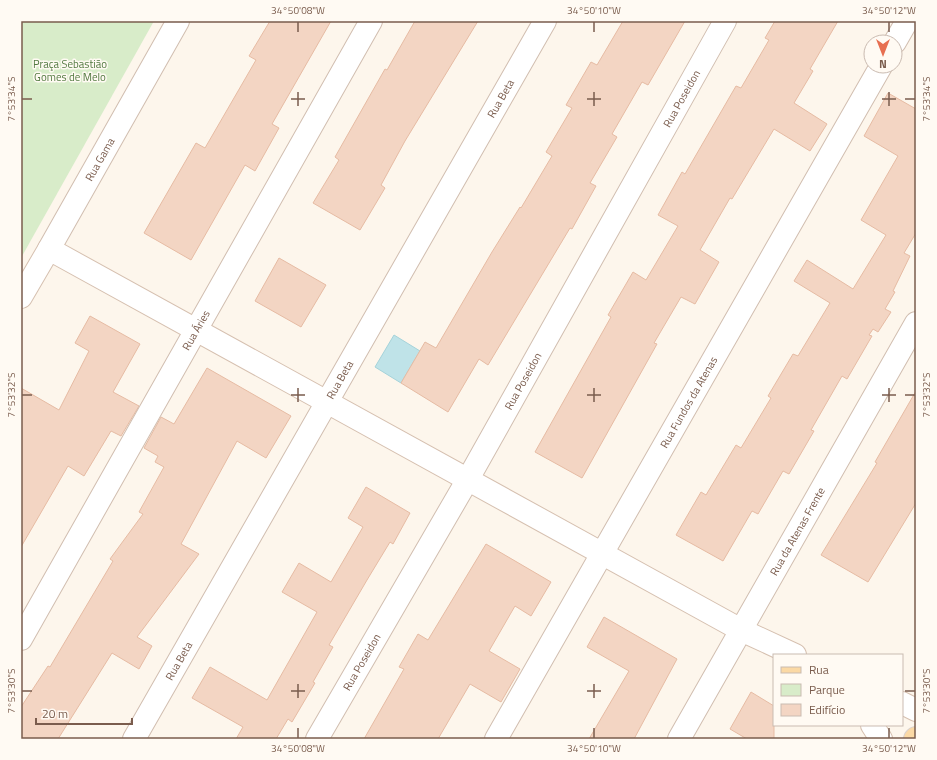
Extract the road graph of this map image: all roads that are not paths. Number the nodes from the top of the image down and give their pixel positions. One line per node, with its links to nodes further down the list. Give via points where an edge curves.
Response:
1 (178, 21): 8 (street, Rua Gama)
2 (371, 21): 11 (street, Rua Áries)
3 (545, 21): 12 (street, Rua Beta)
4 (725, 21): 13 (street, Rua Poseidon)
5 (907, 21): 6 (street)
6 (900, 34)
7 (876, 74): 14 (street, Rua Fundos da Atenas)
8 (49, 248): 9 (street, Rua Gama); 11 (street)
9 (21, 297)
10 (916, 323): 15 (street, Rua da Atenas Frente)
11 (197, 331): 12 (street); 16 (street, Rua Áries)
12 (326, 402): 13 (street); 21 (street, Rua Beta)
13 (468, 479): 14 (street); 22 (street, Rua Poseidon)
14 (602, 553): 15 (street); 23 (street, Rua Fundos da Atenas)
15 (741, 630): 17 (street); 24 (street, Rua da Atenas Frente)
16 (21, 639)
17 (791, 654)
18 (903, 704): 19 (street)
19 (916, 710)
20 (873, 726): 25 (street)
21 (134, 739)
22 (317, 739)
23 (496, 739)
24 (679, 739)
25 (881, 739)

